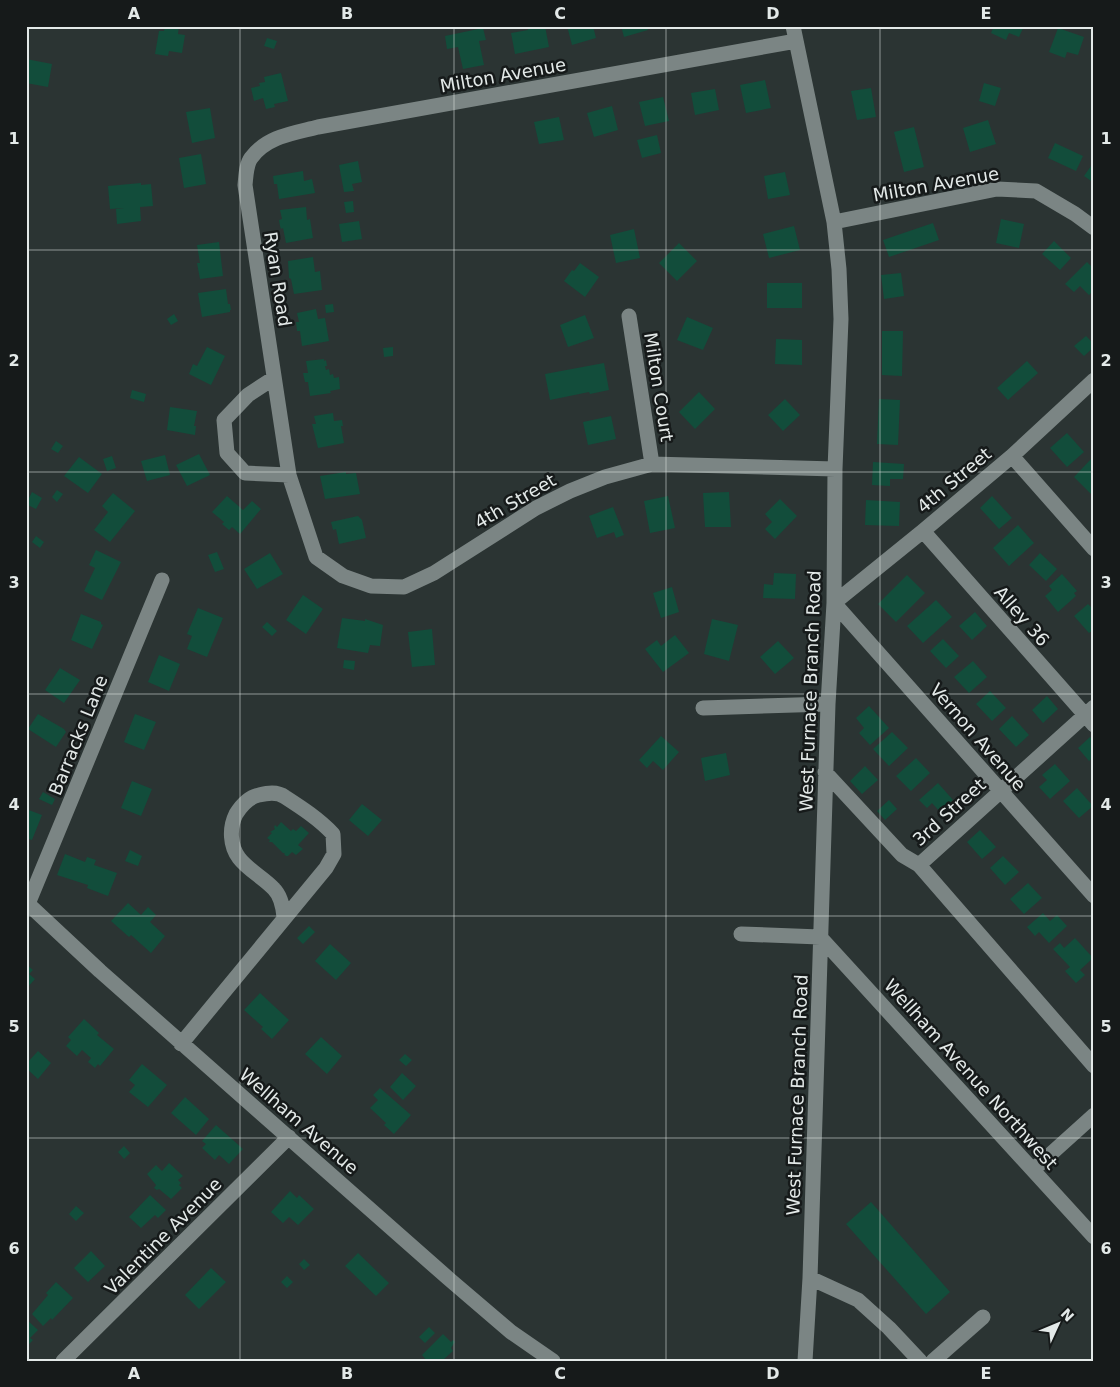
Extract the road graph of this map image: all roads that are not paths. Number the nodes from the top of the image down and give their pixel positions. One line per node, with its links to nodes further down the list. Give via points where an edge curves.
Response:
1 (795, 34): 2 (street, Milton Avenue, via 318,127 277,138 250,159); 3 (street, West Furnace Branch Road)
2 (245, 185): 6 (street, Ryan Road)
3 (834, 222): 4 (street, Milton Avenue, via 997,189 1036,191); 10 (street, West Furnace Branch Road, via 841,319)
4 (1094, 228)
5 (629, 316): 9 (street, Milton Court)
6 (274, 378): 11 (street, Ryan Road); 11 (street, via 248,395 224,420 227,453 246,474)
7 (1093, 383): 8 (street, 4th Street)
8 (1012, 456): 12 (street, 4th Street); 13 (street)
9 (652, 464): 10 (street, 4th Street); 11 (street, 4th Street, via 570,491 536,508 434,573 404,587 371,586 343,576 316,556)
10 (835, 469): 15 (street, West Furnace Branch Road)
11 (289, 475)
12 (923, 531): 15 (street, 4th Street); 18 (street, Alley 36)
13 (1094, 550)
14 (162, 580): 23 (street, Barracks Lane)
15 (834, 603): 16 (street, West Furnace Branch Road); 20 (street, Vernon Avenue)
16 (828, 704): 17 (street); 19 (street, West Furnace Branch Road)
17 (703, 708)
18 (1091, 715): 20 (street, 3rd Street)
19 (825, 772): 21 (street, via 902,855); 26 (street, West Furnace Branch Road)
20 (1001, 791): 21 (street, 3rd Street); 22 (street, Vernon Avenue)
21 (919, 865): 28 (street)
22 (1094, 896)
23 (27, 903): 27 (street, Wellham Avenue)
24 (284, 917): 24 (street, via 326,868 334,854 334,834 281,794 257,795 243,804 235,816 231,831 233,844 239,858 274,889 280,898); 27 (street)
25 (741, 934): 26 (street)
26 (820, 937): 31 (street, Wellham Avenue Northwest); 33 (street, West Furnace Branch Road)
27 (182, 1044): 30 (street, Wellham Avenue)
28 (1094, 1066)
29 (1094, 1115): 31 (street)
30 (289, 1137): 35 (street, Valentine Avenue); 36 (street, Wellham Avenue, via 511,1332)
31 (1033, 1170): 32 (street, Wellham Avenue Northwest)
32 (1094, 1237)
33 (810, 1278): 37 (street, West Furnace Branch Road); 38 (street, via 858,1300)
34 (983, 1317): 39 (street)
35 (63, 1361)
36 (553, 1361)
37 (806, 1361)
38 (920, 1361)
39 (933, 1361)

